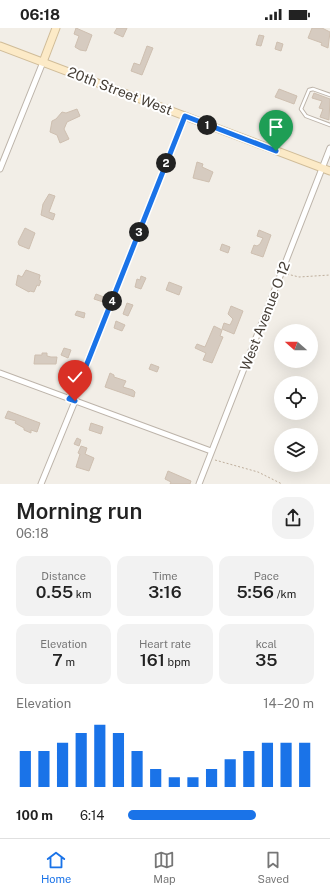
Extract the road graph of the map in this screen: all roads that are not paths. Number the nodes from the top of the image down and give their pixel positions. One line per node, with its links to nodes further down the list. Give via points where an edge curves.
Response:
1 (56, 28): 3 (main road)
2 (0, 46): 3 (main road, 20th Street West)
3 (44, 62): 7 (main road, 20th Street West); 8 (street)
4 (330, 95): 5 (lane, via 309,90 301,109 306,116)
5 (330, 125)
6 (330, 148): 7 (street, West Avenue O 12)
7 (322, 168): 9 (main road, 20th Street West); 12 (street, West Avenue O 12)
8 (0, 169)
9 (330, 171)
10 (0, 373): 11 (street)
11 (75, 401): 12 (street); 13 (street)
12 (211, 451): 14 (street, West Avenue O 12)
13 (41, 484)
14 (199, 484)

